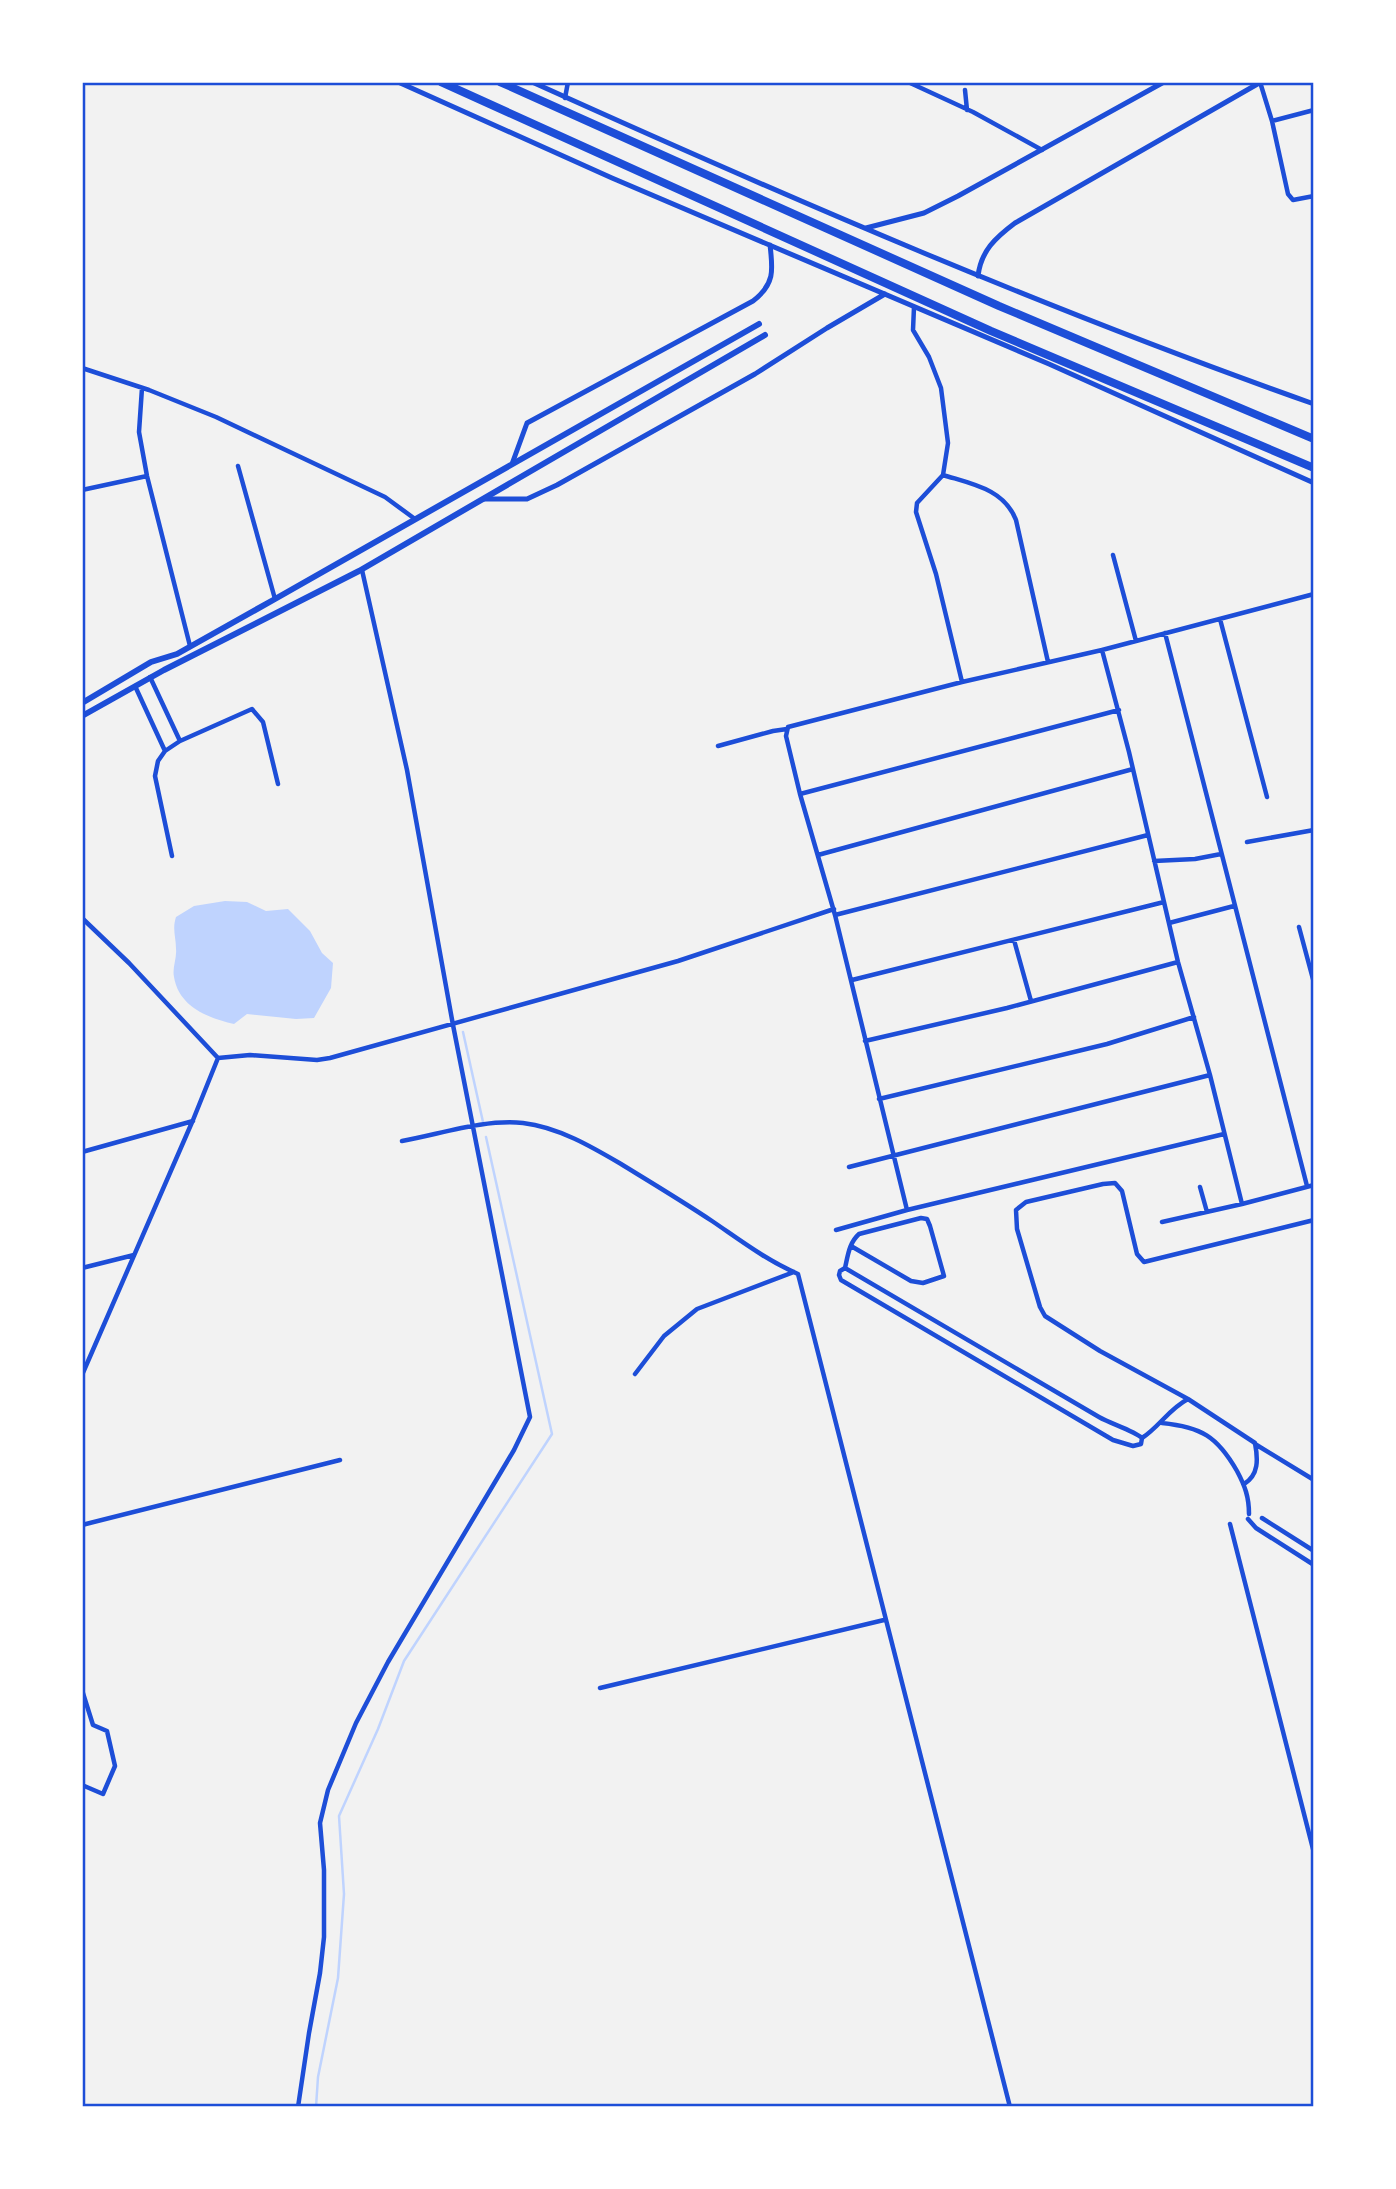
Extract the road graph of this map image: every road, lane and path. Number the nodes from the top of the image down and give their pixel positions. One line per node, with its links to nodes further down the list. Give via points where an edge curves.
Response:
1 (398, 82): 17 (street)
2 (441, 82): 29 (highway, via 991,331)
3 (500, 82): 26 (highway, via 999,306)
4 (568, 82): 10 (street)
5 (908, 82): 11 (street)
6 (1164, 82): 14 (street)
7 (1260, 82): 13 (street); 18 (street, via 1014,223 987,248)
8 (537, 83): 10 (street)
9 (965, 90): 11 (street)
10 (565, 98): 16 (street)
11 (967, 110): 14 (street)
12 (1314, 110): 13 (street)
13 (1272, 121): 15 (street, via 1288,194 1293,200)
14 (1042, 150): 16 (street, via 924,213)
15 (1314, 196)
16 (866, 228): 18 (street)
17 (770, 245): 19 (street); 27 (street, via 773,269 764,293 527,423)
18 (978, 276): 25 (street)
19 (885, 294): 20 (street); 34 (street, via 755,374 557,485 527,499)
20 (914, 307): 30 (street, via 913,330 941,388 948,443); 32 (street)
21 (759, 324): 27 (main road)
22 (765, 335): 34 (main road)
23 (82, 368): 24 (street)
24 (142, 388): 31 (street, via 138,423); 35 (street, via 216,417 385,497)
25 (1314, 404)
26 (1314, 439)
27 (512, 464): 35 (main road)
28 (238, 466): 41 (street)
29 (1314, 468)
30 (943, 475): 47 (street, via 995,493 1011,508); 49 (street, via 917,503 916,512)
31 (147, 476): 33 (street); 45 (street)
32 (1314, 483)
33 (82, 490)
34 (484, 499): 37 (main road)
35 (415, 519): 38 (main road)
36 (1113, 555): 44 (street)
37 (362, 569): 39 (main road); 81 (street, via 407,770)
38 (318, 574): 39 (main road); 41 (main road)
39 (323, 589): 48 (main road)
40 (1314, 594): 42 (street)
41 (275, 599): 45 (main road)
42 (1220, 619): 43 (street); 61 (street)
43 (1165, 633): 44 (street); 65 (street)
44 (1136, 641): 46 (street)
45 (190, 646): 51 (main road, via 151,662)
46 (1101, 650): 47 (street); 52 (street)
47 (1048, 662): 49 (street)
48 (150, 677): 50 (main road); 55 (street)
49 (962, 682): 54 (street)
50 (135, 686): 53 (main road); 57 (street)
51 (82, 703)
52 (1119, 710): 58 (street); 60 (street)
53 (82, 716)
54 (787, 729): 56 (street); 60 (street)
55 (180, 741): 57 (street); 59 (street, via 252,709 263,722)
56 (718, 746)
57 (165, 751): 67 (street, via 155,776)
58 (1133, 769): 63 (street); 66 (street)
59 (278, 784)
60 (800, 794): 66 (street)
61 (1267, 797)
62 (1314, 830): 64 (street)
63 (1148, 835): 68 (street); 71 (street)
64 (1247, 842)
65 (1221, 854): 68 (street); 70 (street)
66 (818, 855): 71 (street)
67 (172, 856)
68 (1154, 861): 69 (street)
69 (1164, 902): 73 (street); 75 (street)
70 (1234, 906): 73 (street); 95 (street)
71 (834, 912): 77 (street); 81 (street)
72 (82, 918): 83 (street)
73 (1169, 923): 76 (street)
74 (1299, 927): 78 (street)
75 (1014, 940): 77 (street); 79 (street)
76 (1178, 962): 79 (street); 80 (street)
77 (852, 980): 82 (street)
78 (1314, 983)
79 (1031, 1001): 82 (street)
80 (1194, 1017): 84 (street); 85 (street, via 1107,1044)
81 (453, 1025): 83 (street, via 324,1059); 87 (street)
82 (864, 1041): 85 (street)
83 (218, 1058): 86 (street)
84 (1210, 1075): 88 (street); 91 (street)
85 (879, 1099): 91 (street)
86 (193, 1121): 90 (street); 103 (street)
87 (474, 1127): 89 (street); 106 (street, via 525,1123 570,1138 622,1165 752,1251); 130 (street, via 529,1420 388,1662 328,1790 320,1818 324,1937)
88 (1224, 1134): 96 (street); 97 (street)
89 (402, 1141)
90 (82, 1152)
91 (893, 1155): 92 (street); 97 (street)
92 (849, 1167)
93 (1314, 1185): 95 (street)
94 (1200, 1186): 98 (street)
95 (1307, 1186): 96 (street)
96 (1242, 1204): 98 (street)
97 (907, 1210): 101 (street)
98 (1207, 1212): 100 (street)
99 (1314, 1220): 109 (street, via 1144,1262 1137,1254 1124,1198 1115,1184 1026,1202 1016,1210 1017,1229 1045,1316 1100,1352)
100 (1162, 1222)
101 (836, 1230)
102 (851, 1246): 102 (street, via 864,1232 927,1219 944,1276 923,1283 911,1281); 105 (street)
103 (135, 1255): 104 (street); 107 (street)
104 (82, 1268)
105 (845, 1268): 110 (street); 111 (street, via 841,1280)
106 (794, 1272): 108 (street, via 697,1309 664,1336); 125 (street)
107 (83, 1373)
108 (635, 1374)
109 (1188, 1399): 112 (street); 114 (street)
110 (1080, 1406): 111 (street); 113 (street)
111 (1073, 1416): 113 (street, via 1120,1443 1133,1446 1141,1444)
112 (1162, 1423): 113 (street); 117 (street, via 1193,1428 1214,1440)
113 (1142, 1438)
114 (1255, 1444): 116 (street); 117 (street, via 1254,1474)
115 (340, 1460): 120 (street)
116 (1314, 1480)
117 (1244, 1484): 122 (street, via 1249,1516 1256,1528)
118 (1262, 1518): 121 (street)
119 (1230, 1524): 129 (street)
120 (82, 1525)
121 (1291, 1537): 122 (street); 123 (street)
122 (1285, 1546): 124 (street)
123 (1314, 1551)
124 (1314, 1565)
125 (884, 1620): 126 (street); 131 (street)
126 (600, 1688)
127 (82, 1690): 128 (street, via 93,1725 107,1731 115,1766 103,1794)
128 (82, 1784)
129 (1314, 1853)
130 (298, 2107)
131 (1010, 2107)

